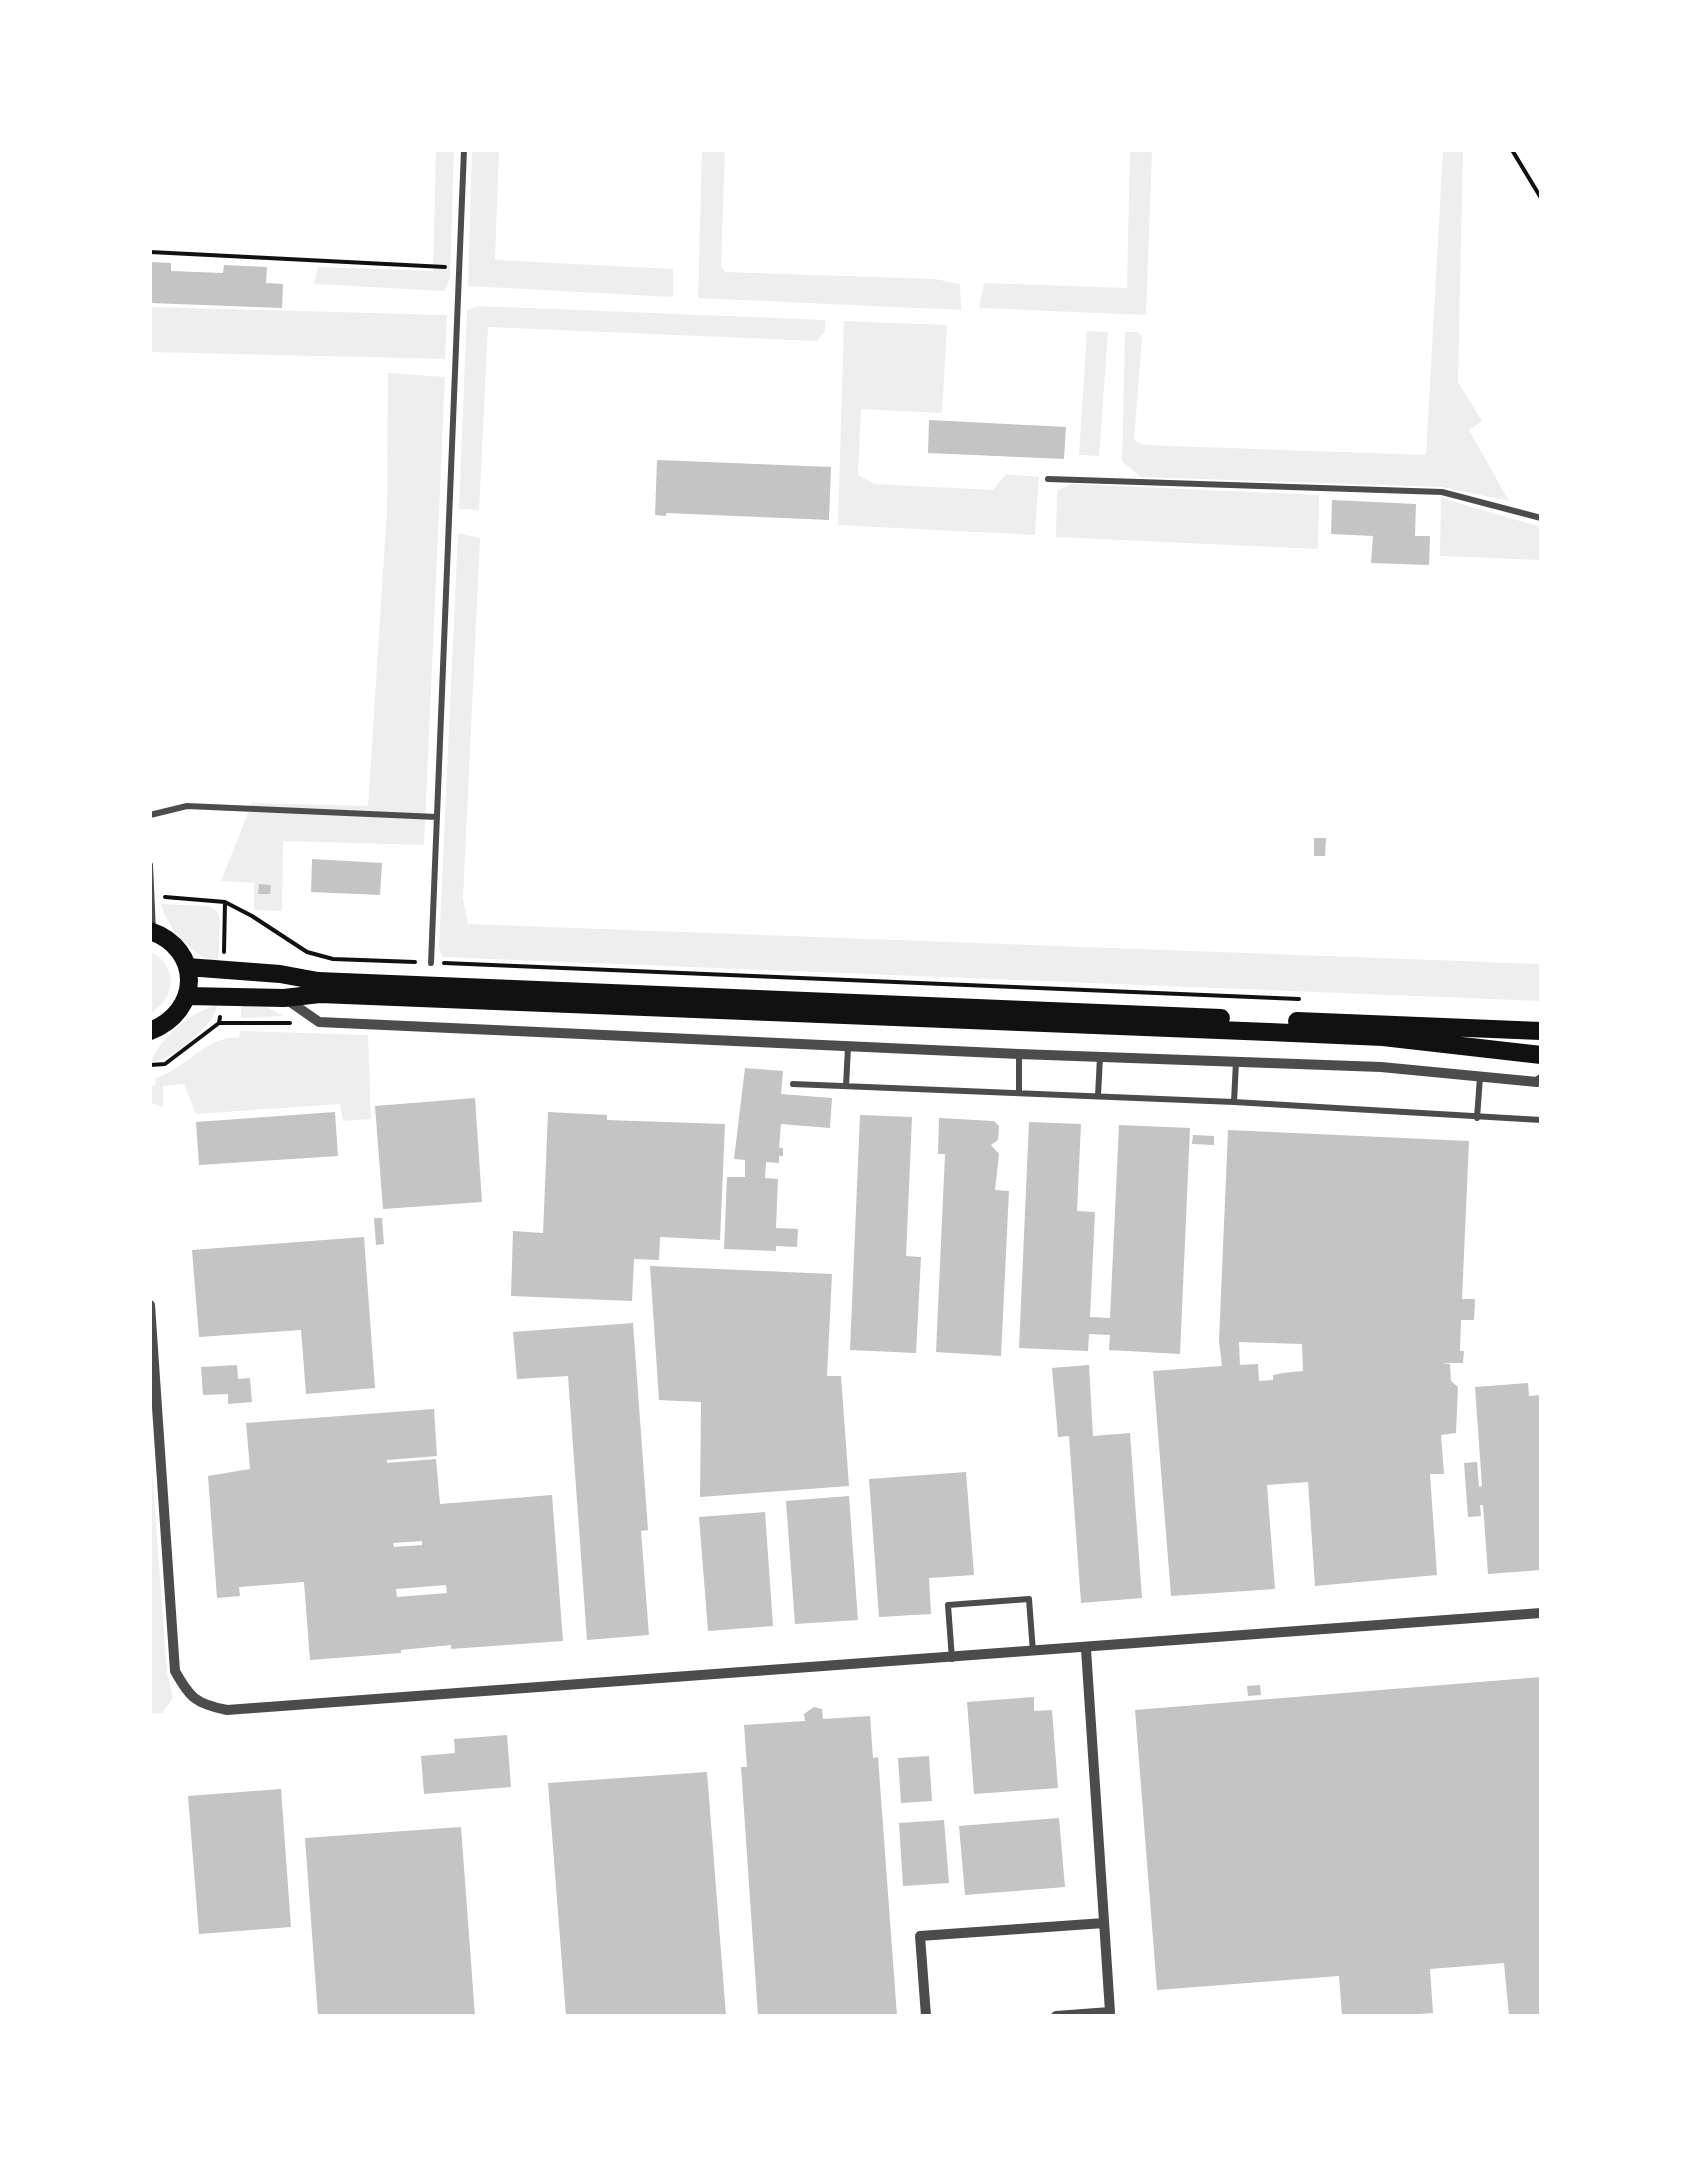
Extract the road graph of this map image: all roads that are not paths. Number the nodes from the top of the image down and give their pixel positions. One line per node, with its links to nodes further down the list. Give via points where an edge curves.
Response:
1 (464, 150): 5 (lane)
2 (1048, 479): 3 (lane, via 1442,492)
3 (1541, 518)
4 (150, 815): 5 (lane, via 187,806)
5 (437, 817): 9 (lane)
6 (150, 865): 7 (lane)
7 (152, 896): 8 (lane)
8 (152, 932): 10 (main road, via 175,945)
9 (431, 963)
10 (187, 967): 11 (main road); 14 (main road, via 318,981)
11 (187, 996): 12 (main road); 13 (main road, via 174,1018)
12 (284, 998): 15 (street, via 319,1022); 17 (main road, via 320,994 1382,1037)
13 (150, 1031)
14 (1541, 1031)
15 (848, 1046): 16 (street); 23 (lane)
16 (1019, 1054): 18 (street); 24 (lane)
17 (1541, 1055)
18 (1100, 1056): 19 (street); 25 (lane)
19 (1236, 1060): 20 (street); 26 (lane)
20 (1480, 1077): 21 (street); 27 (lane)
21 (1541, 1079)
22 (794, 1084): 23 (lane)
23 (846, 1086): 24 (lane)
24 (1018, 1093): 25 (lane)
25 (1098, 1096): 26 (lane)
26 (1234, 1102): 27 (lane)
27 (1477, 1118): 28 (lane)
28 (1541, 1120)
29 (150, 1305): 33 (street, via 175,1671 188,1694 205,1706 227,1710)
30 (1541, 1614): 31 (street)
31 (1086, 1649): 32 (street); 34 (street)
32 (1033, 1653): 33 (street); 33 (lane, via 1028,1599 948,1605)
33 (952, 1658)
34 (1104, 1923): 35 (street, via 920,1936); 36 (street, via 1110,2012)
35 (926, 2016)
36 (1056, 2016)

